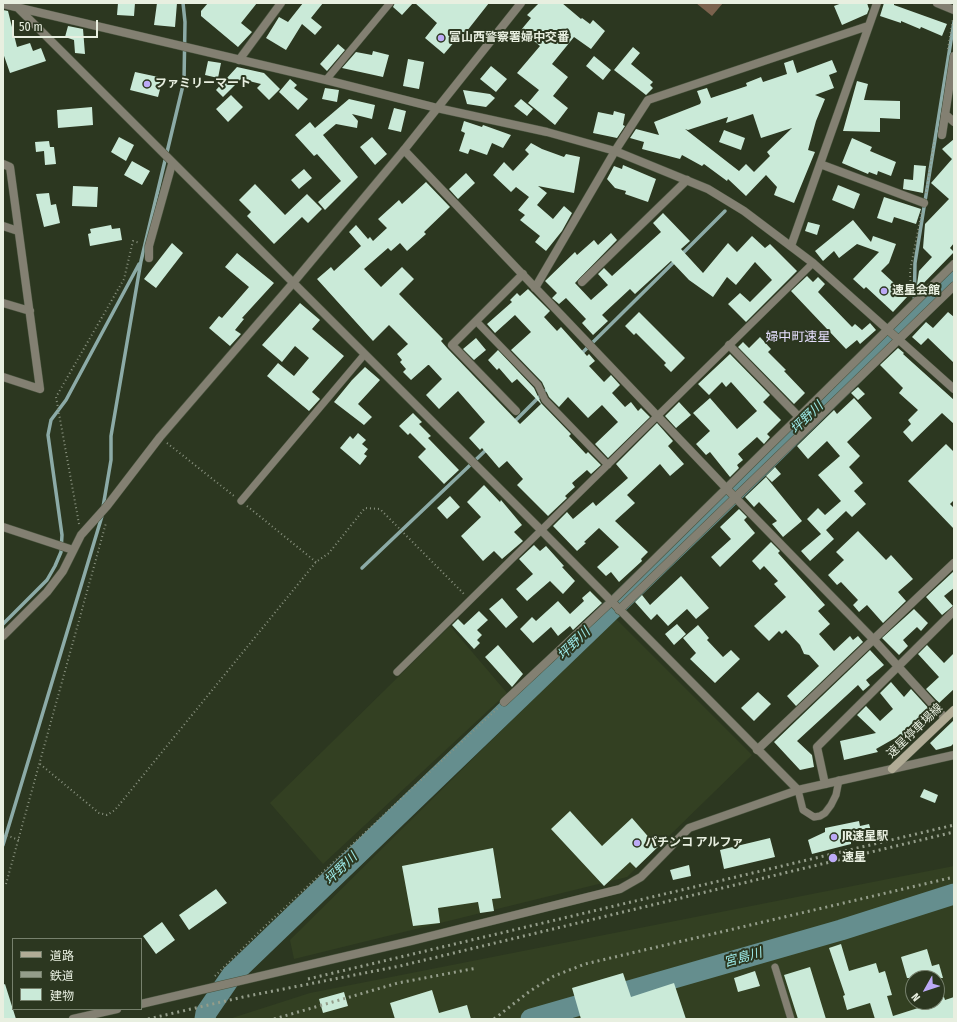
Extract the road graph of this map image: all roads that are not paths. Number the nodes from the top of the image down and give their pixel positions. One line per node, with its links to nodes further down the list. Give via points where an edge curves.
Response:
1 (281, 3): 11 (street)
2 (390, 3): 12 (lane)
3 (521, 3): 13 (street)
4 (877, 3): 9 (street)
5 (937, 3): 8 (street)
6 (3, 4): 7 (street)
7 (18, 8): 11 (street); 19 (street)
8 (954, 10)
9 (868, 26): 18 (street, via 648,100); 21 (street)
10 (954, 56): 14 (street)
11 (239, 60): 12 (street)
12 (326, 80): 13 (street)
13 (437, 108): 17 (street); 18 (street, via 547,132)
14 (945, 114): 15 (street); 16 (street)
15 (954, 122)
16 (942, 135)
17 (404, 150): 30 (street); 32 (street)
18 (615, 151): 22 (street); 34 (street)
19 (171, 162): 27 (street, via 149,246); 32 (street)
20 (3, 164): 25 (street, via 10,167)
21 (820, 164): 23 (street); 26 (street)
22 (687, 180): 26 (street, via 744,210); 31 (street)
23 (924, 203)
24 (3, 226): 25 (street)
25 (18, 231): 36 (street)
26 (791, 246): 28 (street)
27 (149, 258)
28 (813, 263): 38 (street); 40 (lane)
29 (954, 264): 38 (street)
30 (523, 274): 34 (street); 37 (street)
31 (582, 282)
32 (293, 283): 41 (street); 53 (street, via 160,437 107,506 80,535)
33 (954, 286): 39 (street)
34 (536, 288): 45 (street)
35 (3, 303): 36 (street)
36 (30, 311): 42 (street, via 40,389)
37 (476, 321): 44 (street, via 452,345); 47 (lane, via 538,385 545,400)
38 (888, 330): 39 (street); 46 (street)
39 (899, 340): 43 (street); 49 (street)
40 (729, 345): 45 (lane); 46 (street)
41 (364, 355): 50 (lane); 52 (street)
42 (3, 377)
43 (954, 389)
44 (516, 411)
45 (657, 416): 47 (lane); 48 (street)
46 (799, 417): 48 (street)
47 (608, 465): 52 (lane)
48 (726, 488): 49 (street); 55 (street)
49 (736, 499): 56 (street); 59 (street)
50 (241, 501)
51 (3, 527): 53 (street)
52 (541, 530): 55 (street); 61 (lane)
53 (73, 550): 58 (street, via 63,571 47,592)
54 (954, 563): 59 (street)
55 (611, 602): 56 (street); 62 (street)
56 (620, 610): 65 (street)
57 (954, 611): 60 (street)
58 (3, 636)
59 (874, 640): 60 (street); 65 (street)
60 (898, 665): 64 (street); 69 (street, via 817,747)
61 (397, 672)
62 (504, 702)
63 (954, 710): 64 (main road, 速星停車場線)
64 (945, 718): 67 (main road, 速星停車場線)
65 (757, 750): 70 (street)
66 (954, 755): 67 (street)
67 (892, 769): 68 (street)
68 (839, 780): 69 (street); 70 (lane, via 834,800 820,816 814,817 803,810)
69 (825, 784): 70 (street)
70 (798, 790): 72 (street, via 689,828 641,877 620,889)
71 (775, 967): 75 (lane)
72 (142, 1004)
73 (113, 1010): 74 (street)
74 (73, 1019)
75 (791, 1019)

